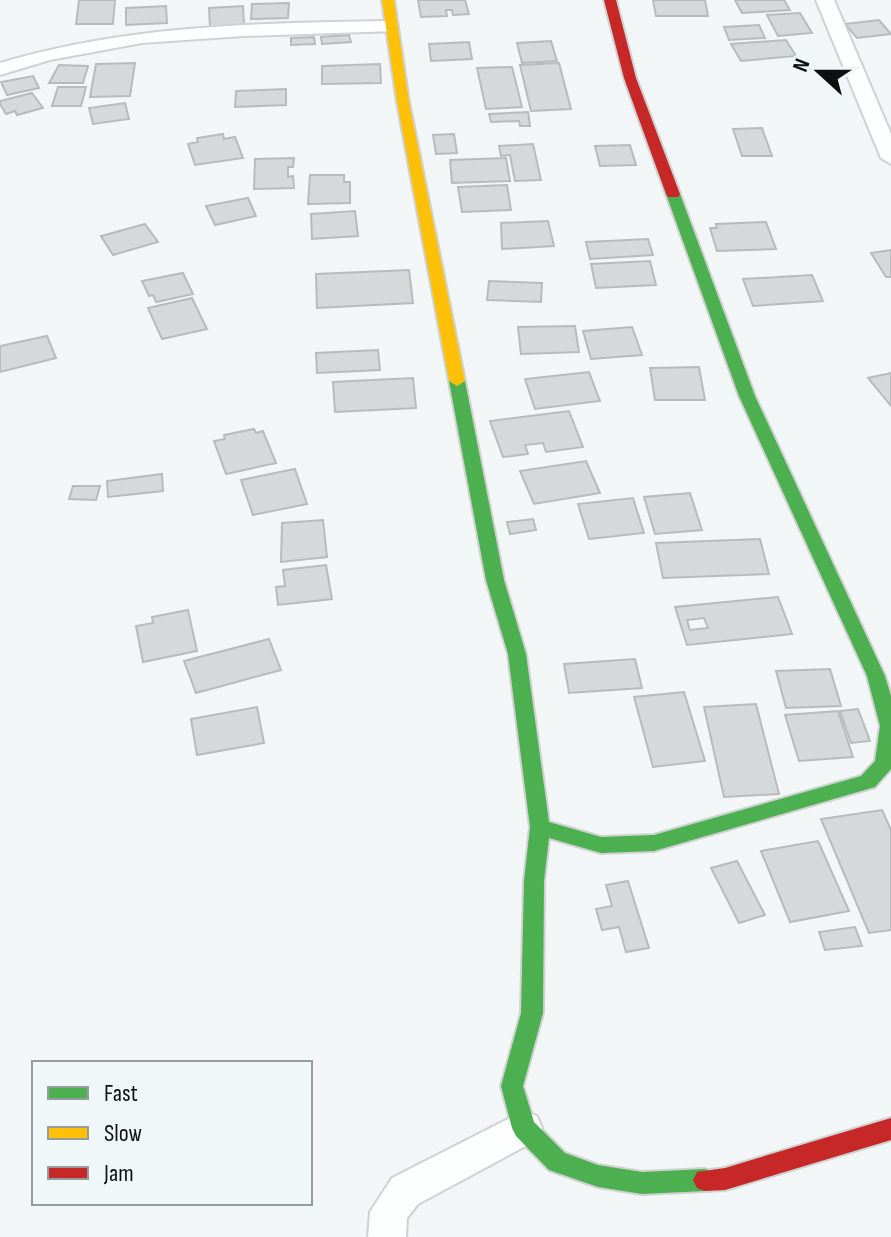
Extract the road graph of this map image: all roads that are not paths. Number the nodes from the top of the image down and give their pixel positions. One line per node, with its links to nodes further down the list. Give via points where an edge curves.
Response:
1 (388, 0): 4 (street)
2 (610, 0): 7 (street, via 630,78 747,396 876,676 890,726 884,764 868,782 728,823 654,843 601,845)
3 (825, 0): 6 (street)
4 (390, 27): 5 (street, via 123,42 59,50); 7 (street, via 495,580 517,654)
5 (0, 69)
6 (891, 158)
7 (540, 827): 8 (street, via 532,1013 512,1086)
8 (524, 1128): 9 (street, via 557,1162 642,1183 725,1179); 10 (street, via 405,1191 389,1212)
9 (891, 1129)
10 (387, 1237)

